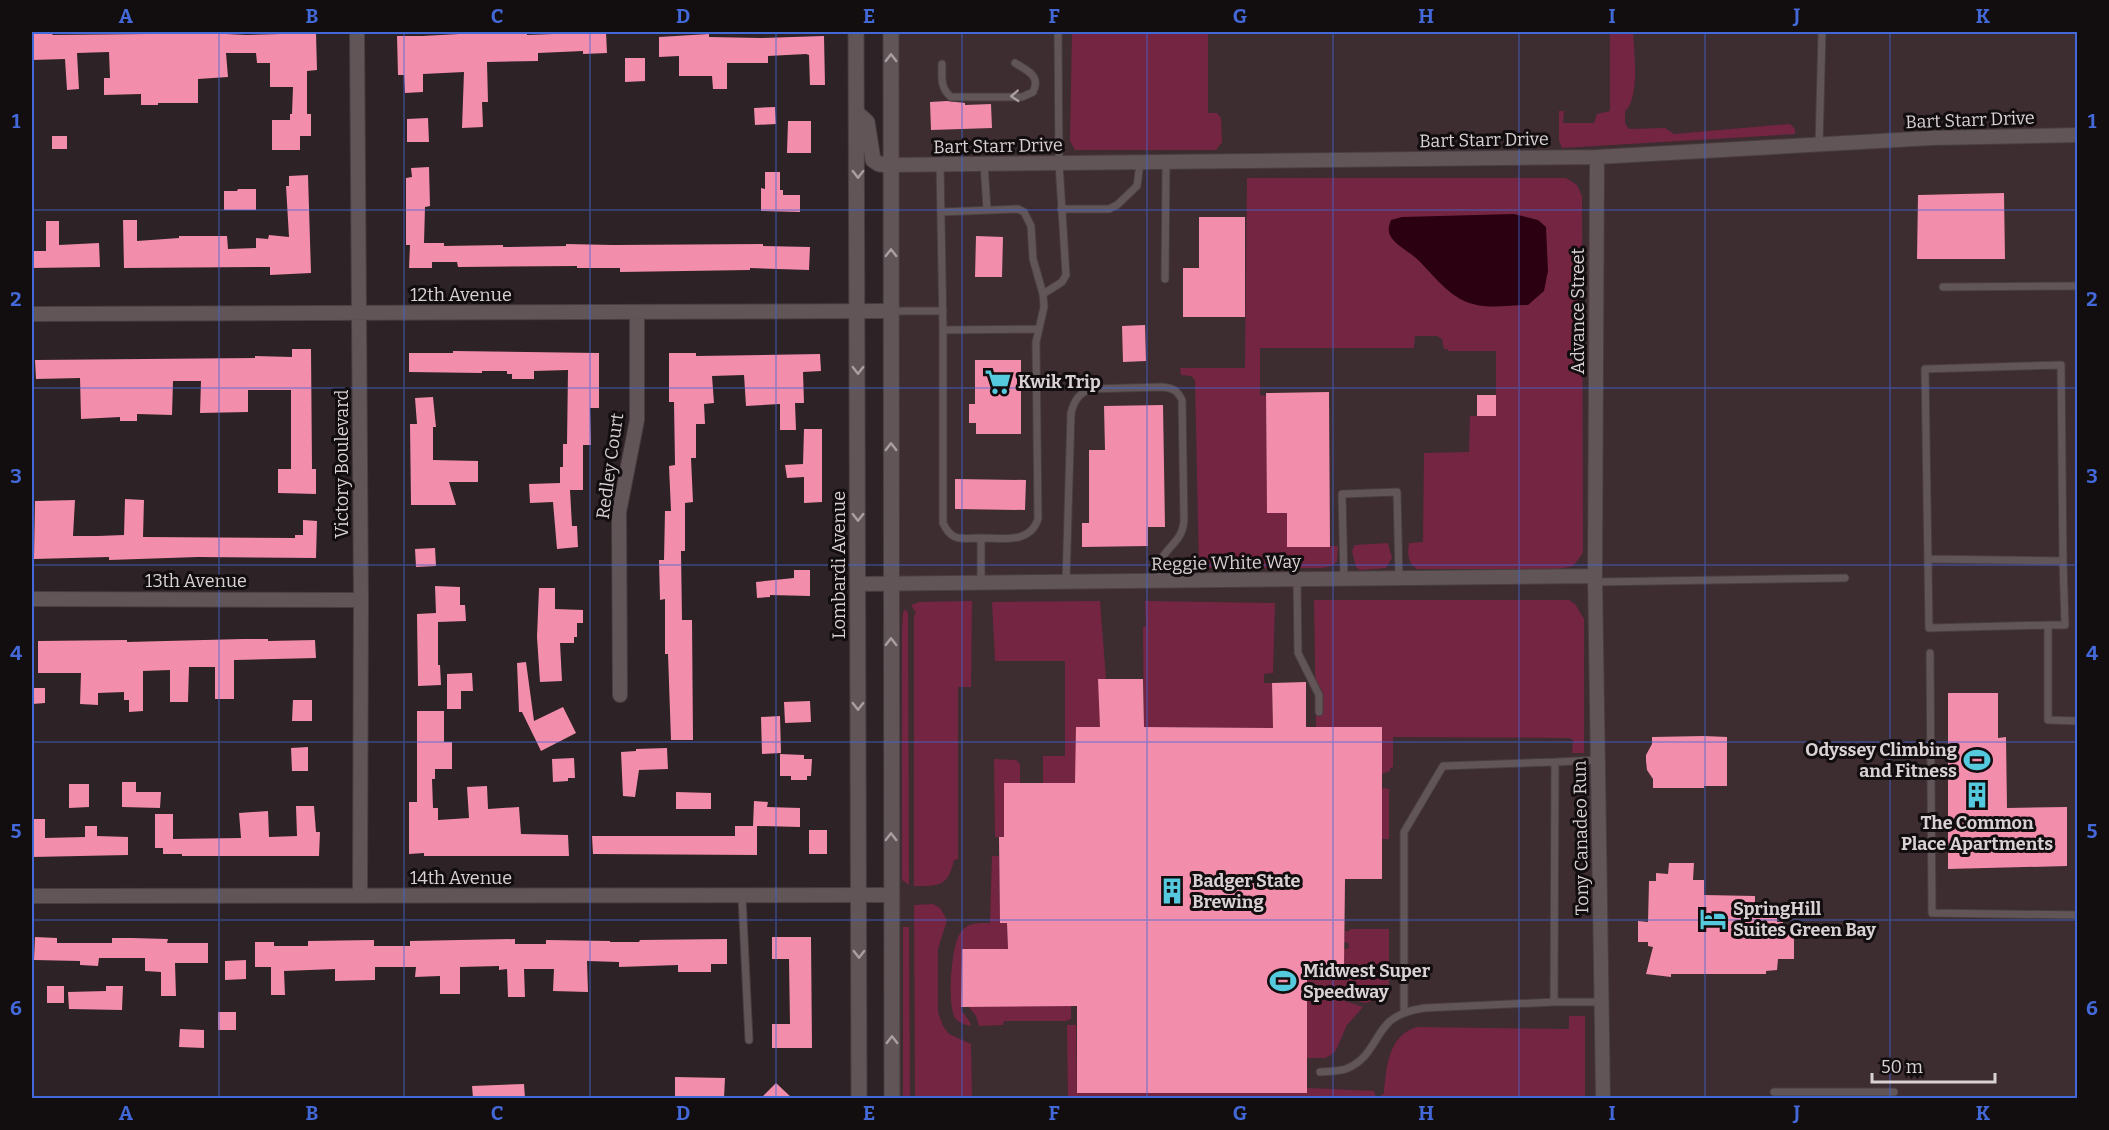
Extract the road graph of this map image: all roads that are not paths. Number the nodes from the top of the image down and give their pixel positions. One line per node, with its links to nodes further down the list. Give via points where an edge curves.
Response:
1 (357, 32): 28 (street, Victory Boulevard)
2 (856, 32): 8 (main road, Lombardi Avenue)
3 (891, 32): 16 (main road, one-way to 3)
4 (1058, 32): 14 (lane)
5 (1822, 32): 10 (lane)
6 (1016, 63): 7 (lane, one-way to 7, via 1036,79 1033,92 1022,97 951,97 941,82)
7 (942, 64)
8 (857, 113): 16 (main road, via 867,122 873,160); 27 (main road, Lombardi Avenue, one-way to 27)
9 (2078, 135): 10 (street, Bart Starr Drive)
10 (1819, 145): 11 (street, Bart Starr Drive)
11 (1597, 157): 13 (street, Bart Starr Drive); 39 (street, Advance Street)
12 (1140, 162): 13 (street, Bart Starr Drive); 14 (street, Bart Starr Drive); 18 (lane, via 1137,186 1116,206)
13 (1166, 162): 21 (lane)
14 (1059, 163): 15 (street, Bart Starr Drive); 18 (lane)
15 (984, 164): 17 (street, Bart Starr Drive); 19 (lane)
16 (891, 165): 17 (street, Bart Starr Drive); 25 (main road, one-way to 16)
17 (940, 165): 20 (lane)
18 (1061, 208): 24 (lane, via 1066,275)
19 (987, 209): 20 (lane); 24 (lane, via 1024,212 1031,226 1033,259)
20 (941, 212): 26 (lane)
21 (1165, 279)
22 (2078, 286): 23 (lane)
23 (1943, 287)
24 (1043, 294): 31 (lane)
25 (891, 311): 26 (lane); 27 (street, 12th Avenue); 45 (main road, one-way to 25)
26 (943, 311): 32 (lane)
27 (858, 312): 30 (street, 12th Avenue); 43 (main road, Lombardi Avenue, one-way to 43)
28 (359, 313): 29 (street, 12th Avenue); 30 (street, 12th Avenue); 47 (street, Victory Boulevard)
29 (32, 314)
30 (637, 314): 50 (street, Redley Court, via 637,420 619,512)
31 (1038, 329): 32 (lane); 33 (lane, via 1038,519 1030,534 1022,537)
32 (944, 330): 33 (lane, via 943,523 956,538)
33 (981, 538): 44 (lane)
34 (1928, 559): 35 (lane); 35 (lane, via 1924,369 2061,364); 48 (lane, via 1929,628)
35 (2063, 561): 48 (lane, via 2065,625)
36 (1399, 578): 38 (street, Reggie White Way); 38 (lane, via 1397,492 1342,494); 39 (street, Reggie White Way)
37 (1845, 578): 39 (lane)
38 (1344, 579): 40 (street, Reggie White Way)
39 (1595, 579): 53 (street, Tony Canadeo Run)
40 (1297, 580): 41 (street, Reggie White Way); 51 (lane, via 1298,653 1319,695)
41 (1157, 581): 42 (street, Reggie White Way); 42 (lane, via 1160,560 1184,530 1182,400 1172,388 1162,387 1089,389 1074,401)
42 (1066, 582): 44 (street, Reggie White Way)
43 (858, 584): 45 (street, Reggie White Way); 57 (main road, Lombardi Avenue, one-way to 57)
44 (981, 584): 45 (street, Reggie White Way)
45 (891, 585): 58 (main road, one-way to 45)
46 (32, 599): 47 (street, 13th Avenue)
47 (361, 600): 56 (street, Victory Boulevard)
48 (2048, 625): 52 (lane, via 2048,720)
49 (1930, 653): 60 (lane, via 1932,913)
50 (620, 695)
51 (1319, 712)
52 (2078, 721)
53 (1598, 760): 54 (lane); 62 (street, Tony Canadeo Run)
54 (1555, 762): 61 (lane); 63 (lane, via 1443,766 1404,832)
55 (32, 896): 56 (street, 14th Avenue)
56 (360, 896): 59 (street, 14th Avenue)
57 (859, 896): 58 (street, 14th Avenue); 59 (street, 14th Avenue); 68 (main road, Lombardi Avenue, one-way to 68)
58 (891, 896): 69 (main road, one-way to 58)
59 (742, 897): 64 (lane)
60 (2078, 915)
61 (1554, 1002): 62 (lane); 63 (lane, via 1424,1008)
62 (1602, 1002): 70 (street, Tony Canadeo Run)
63 (1404, 1013): 65 (lane, via 1390,1022 1359,1062 1349,1068)
64 (748, 1040)
65 (1320, 1072)
66 (1774, 1092): 67 (lane)
67 (1894, 1092)
68 (859, 1098)
69 (892, 1098)
70 (1603, 1098)

